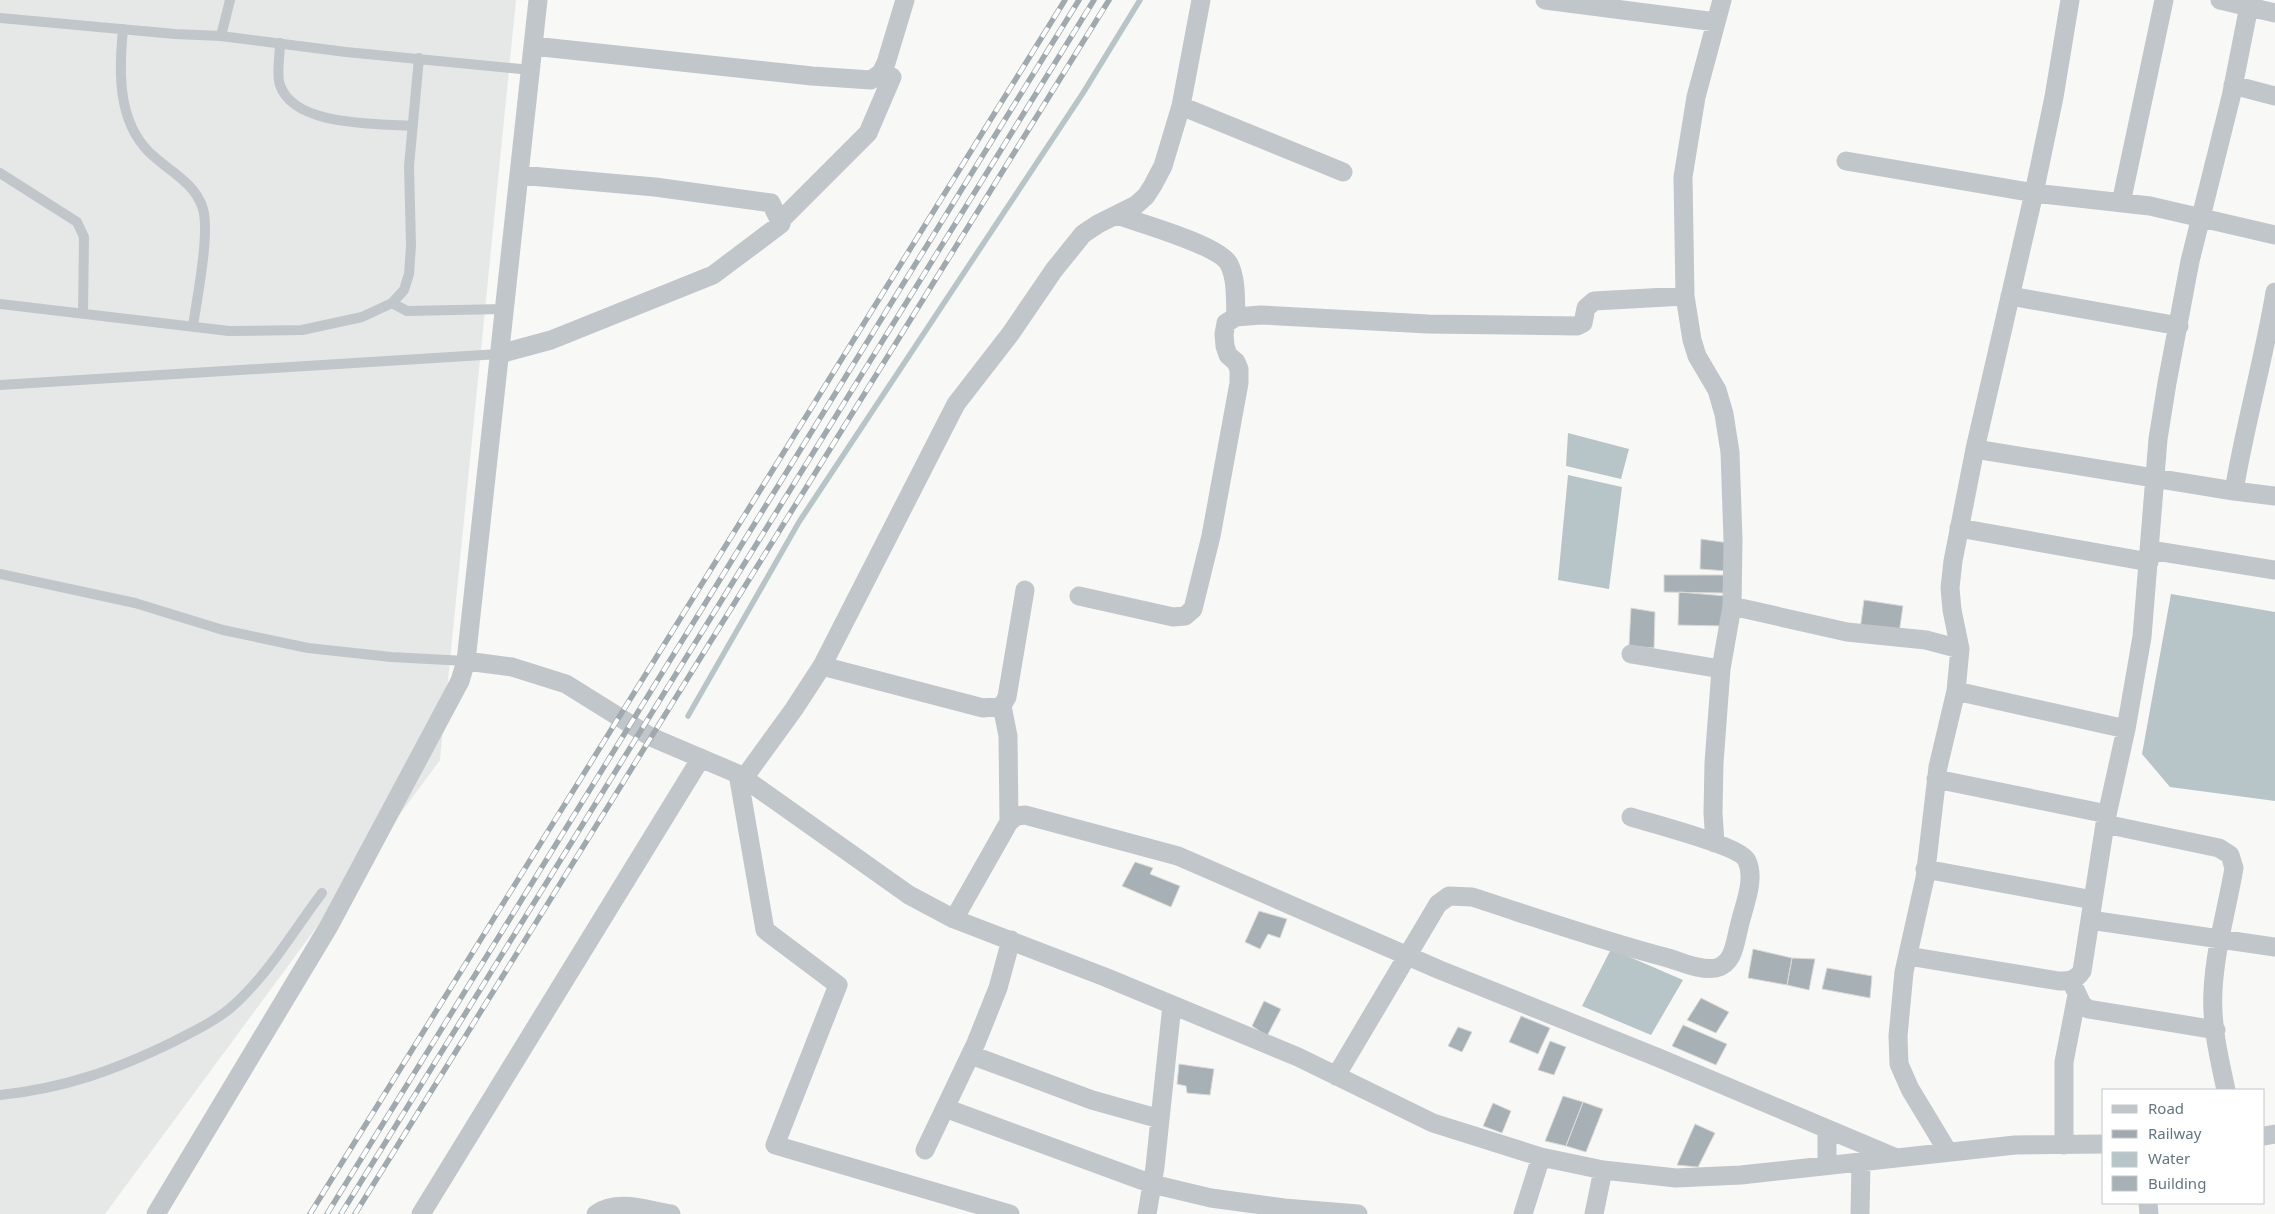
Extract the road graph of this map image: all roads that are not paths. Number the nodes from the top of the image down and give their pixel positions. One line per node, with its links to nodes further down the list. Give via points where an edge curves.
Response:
1 (230, 0): 15 (lane)
2 (538, 0): 17 (street)
3 (905, 0): 17 (street, via 886,63 870,80)
4 (1201, 0): 23 (street)
5 (1545, 0): 13 (street)
6 (1722, 0): 13 (street)
7 (2070, 0): 29 (street)
8 (2164, 0): 30 (street)
9 (2220, 0): 10 (street)
10 (2249, 6): 11 (street); 21 (street)
11 (2275, 13)
12 (0, 18): 14 (lane)
13 (1716, 22): 36 (street, via 1696,97 1682,177)
14 (123, 29): 15 (lane); 43 (lane, via 119,67 128,118 139,141 185,181 203,209 203,246)
15 (221, 36): 16 (lane)
16 (280, 43): 18 (lane); 24 (lane, via 280,84 298,108 319,117)
17 (533, 46): 19 (street)
18 (418, 58): 19 (lane); 24 (lane)
19 (531, 70): 28 (street)
20 (892, 77): 33 (street, via 868,133)
21 (2233, 86): 22 (street); 32 (street)
22 (2275, 96)
23 (1181, 106): 26 (street); 31 (street, via 1163,166 1153,185 1146,196)
24 (412, 126): 38 (lane, via 408,192 409,274 404,290)
25 (1846, 161): 29 (street)
26 (1343, 172)
27 (0, 173): 41 (lane, via 78,222 84,237)
28 (519, 175): 33 (street, via 655,187 771,202); 40 (street)
29 (2034, 193): 30 (street); 37 (street)
30 (2122, 202): 32 (street)
31 (1117, 215): 42 (street, via 1210,248 1228,262 1234,278); 61 (street, via 1083,234 956,404)
32 (2201, 217): 34 (street); 44 (street)
33 (780, 220): 45 (street, via 781,224 712,276 551,340)
34 (2275, 235)
35 (2275, 292): 49 (street)
36 (1685, 296): 42 (street, via 1594,301 1586,308 1583,323 1577,326 1428,324 1261,315); 57 (street, via 1692,340 1697,356 1717,390 1730,452)
37 (2010, 296): 44 (street); 47 (street)
38 (392, 303): 40 (lane, via 407,311); 43 (lane, via 362,316 302,330 228,331)
39 (0, 304): 41 (lane)
40 (504, 309): 45 (street)
41 (83, 314): 43 (lane)
42 (1236, 317): 56 (street, via 1226,324 1224,334 1228,355 1239,369 1239,383 1211,536 1193,609 1185,616 1173,617)
43 (193, 326)
44 (2179, 326): 48 (street, via 2162,412)
45 (500, 354): 46 (lane); 60 (street)
46 (0, 385)
47 (1975, 449): 48 (street); 51 (street)
48 (2156, 478): 49 (street); 52 (street)
49 (2234, 491): 50 (street)
50 (2275, 496)
51 (1959, 528): 52 (street); 58 (street, via 1950,588)
52 (2150, 556): 53 (street); 65 (street, via 2142,637)
53 (2275, 570)
54 (0, 574): 60 (lane, via 125,601 223,630 308,648)
55 (1025, 590): 64 (street, via 1007,696)
56 (1079, 596)
57 (1732, 606): 58 (street, via 1847,632 1926,640); 62 (street)
58 (1960, 649): 63 (street)
59 (1631, 654): 62 (street)
60 (466, 661): 66 (street, via 512,667 566,684 651,737); 103 (street, via 460,681 329,926)
61 (822, 666): 64 (street, via 984,708); 67 (street, via 794,709)
62 (1722, 670): 72 (street, via 1714,762)
63 (1956, 691): 65 (street); 68 (street)
64 (1002, 706): 71 (street, via 1008,736)
65 (2126, 729): 70 (street)
66 (701, 758): 67 (street); 104 (street)
67 (741, 776): 76 (street, via 909,895); 107 (street, via 765,930 838,985 775,1145)
68 (1936, 779): 70 (street); 73 (street)
69 (1631, 817): 72 (street)
70 (2106, 819): 75 (street); 78 (street, via 2219,848 2230,855 2234,868)
71 (1009, 822): 76 (street); 81 (street, via 1017,816 1026,815 1178,856)
72 (1715, 843): 81 (street, via 1741,854 1747,860 1751,876 1734,950 1728,962 1716,968 1645,952 1472,897 1458,896 1449,896 1438,904)
73 (1925, 869): 75 (street); 82 (street)
74 (322, 893): 89 (lane, via 258,980 234,1005 200,1028 133,1062 86,1079 36,1091)
75 (2093, 900): 77 (street)
76 (954, 919): 79 (street)
77 (2090, 920): 78 (street); 83 (street, via 2082,971)
78 (2220, 938): 80 (street); 85 (street, via 2213,993)
79 (1011, 940): 84 (street); 86 (street, via 998,988)
80 (2275, 947)
81 (1406, 955): 87 (street); 92 (street)
82 (1908, 956): 83 (street, via 2059,981); 96 (street, via 1898,1036 1899,1064 1910,1089)
83 (2074, 988): 85 (street, via 2088,1009); 94 (street, via 2064,1062)
84 (1172, 1005): 87 (street); 91 (street)
85 (2216, 1030): 88 (street)
86 (971, 1054): 90 (street); 91 (street, via 1092,1100)
87 (1336, 1076): 97 (street, via 1433,1123)
88 (2226, 1089)
89 (0, 1095)
90 (945, 1108): 95 (street); 102 (street)
91 (1160, 1119): 102 (street)
92 (1827, 1129): 98 (street); 100 (street)
93 (2102, 1144): 94 (street)
94 (2064, 1145): 96 (street, via 2015,1145)
95 (925, 1150)
96 (1948, 1152): 98 (street)
97 (1541, 1157): 101 (street); 110 (street)
98 (1896, 1158): 99 (street)
99 (1861, 1162): 100 (street); 112 (street)
100 (1827, 1165): 101 (street, via 1741,1175 1676,1178)
101 (1603, 1170): 111 (street)
102 (1152, 1184): 108 (street); 109 (street, via 1211,1198)
103 (156, 1214)
104 (421, 1214)
105 (596, 1214): 106 (street, via 608,1206 620,1205)
106 (672, 1214)
107 (1010, 1214)
108 (1147, 1214)
109 (1358, 1214)
110 (1523, 1214)
111 (1594, 1214)
112 (1860, 1214)

